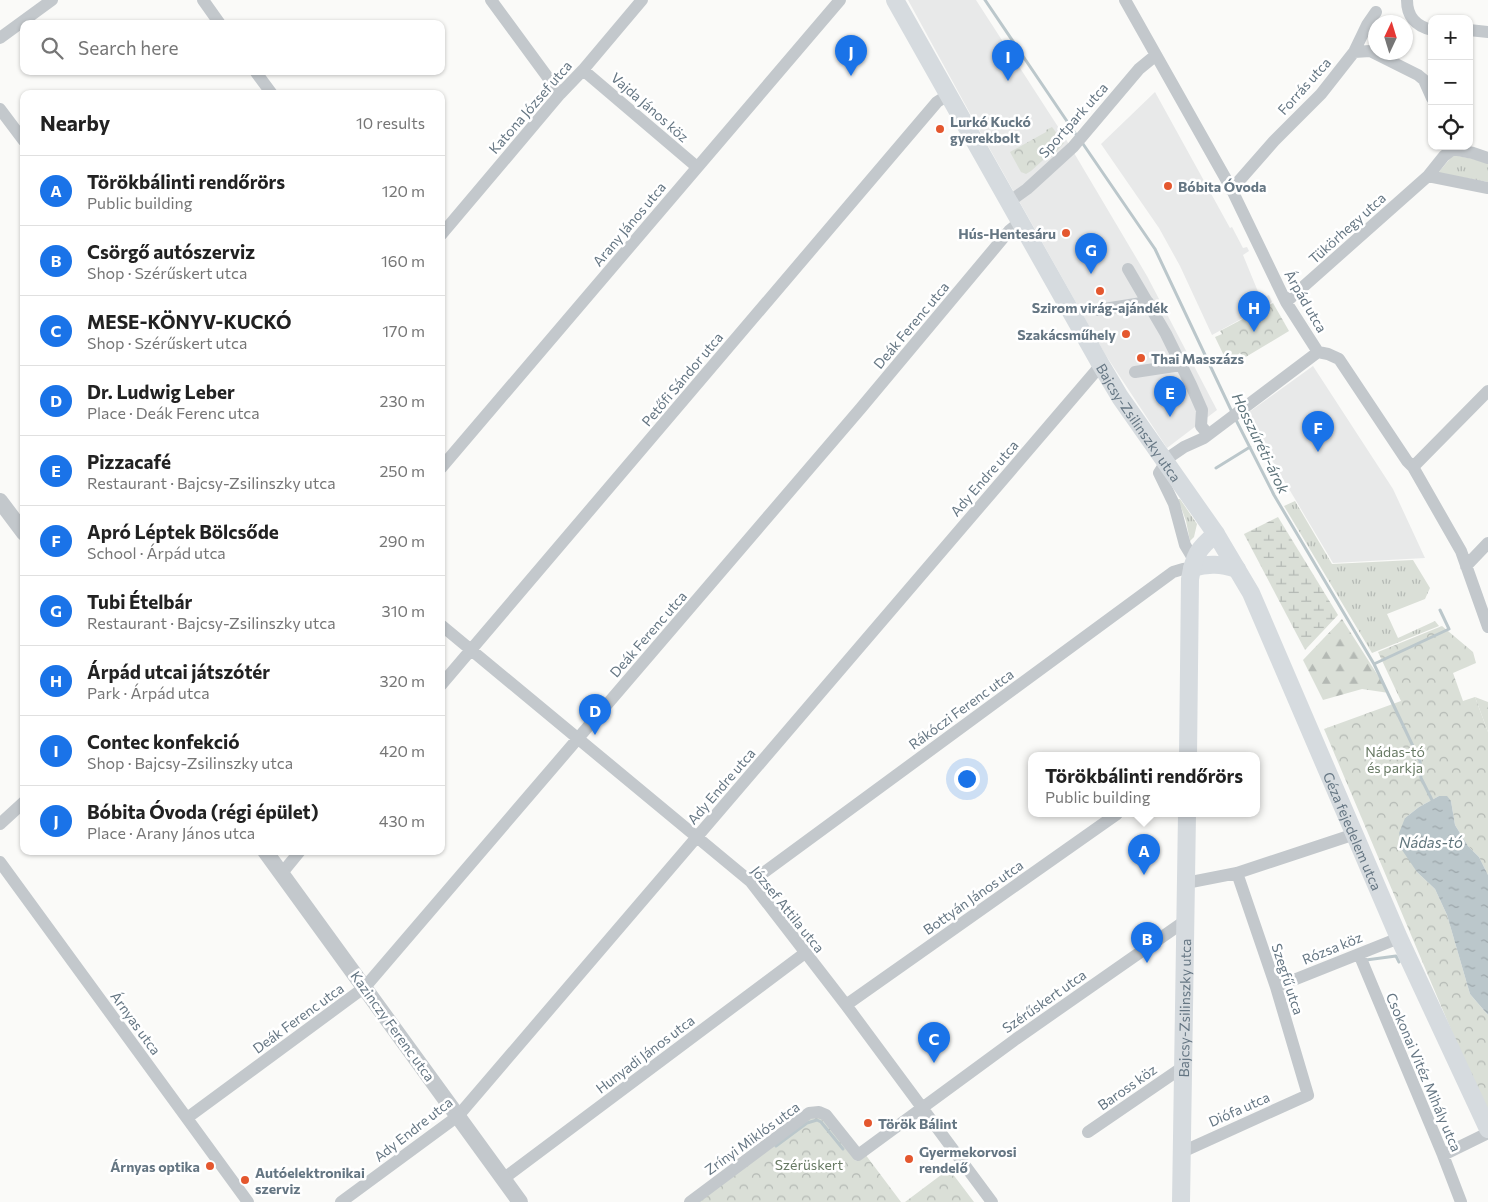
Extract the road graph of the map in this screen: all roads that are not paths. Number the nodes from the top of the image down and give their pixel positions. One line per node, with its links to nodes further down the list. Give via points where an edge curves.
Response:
1 (52, 0): 10 (street)
2 (203, 0): 11 (street)
3 (491, 0): 23 (street)
4 (642, 0): 19 (street, Katona József utca)
5 (840, 0): 30 (street, Arany János utca)
6 (895, 0): 24 (main road, Bajcsy-Zsilinszky utca)
7 (1125, 0): 18 (street, Árpád utca)
8 (1407, 0): 13 (street, via 1409,16)
9 (1376, 12): 17 (street, Forrás utca)
10 (25, 20)
11 (217, 20)
12 (20, 23): 16 (street)
13 (1428, 29)
14 (1473, 30): 15 (street)
15 (1488, 32)
16 (0, 38)
17 (1354, 52): 21 (street, via 1370,51 1418,75); 33 (street, Forrás utca, via 1321,94)
18 (1156, 55): 33 (street, Árpád utca); 34 (street, Sportpark utca, via 1138,69 1073,147)
19 (583, 70): 23 (street, Katona József utca); 30 (street, Vajda János köz)
20 (258, 75): 22 (street)
21 (1428, 89)
22 (269, 90)
23 (560, 94): 36 (street, Katona József utca)
24 (948, 95): 34 (main road, Bajcsy-Zsilinszky utca); 59 (street, Petőfi Sándor utca, via 937,102)
25 (0, 109): 26 (street)
26 (20, 136)
27 (1451, 150): 31 (street, Tükörhegy utca)
28 (1460, 150): 29 (street, Tükörhegy utca)
29 (1488, 158)
30 (697, 167): 48 (street, Arany János utca)
31 (1428, 176): 32 (street); 39 (street, Tükörhegy utca)
32 (1488, 188)
33 (1232, 190): 39 (street, Árpád utca)
34 (1008, 202): 35 (main road, Bajcsy-Zsilinszky utca)
35 (1020, 222): 42 (main road, Bajcsy-Zsilinszky utca); 61 (street, Deák Ferenc utca)
36 (445, 230)
37 (1128, 269): 38 (street)
38 (1148, 302): 40 (street); 43 (street)
39 (1286, 302): 41 (street, Árpád utca)
40 (1098, 310)
41 (1318, 352): 46 (street); 49 (street, Árpád utca, via 1339,359)
42 (1101, 365): 47 (main road, Bajcsy-Zsilinszky utca); 68 (street, Ady Endre utca)
43 (1181, 365): 44 (street); 46 (street, via 1202,410 1201,426)
44 (1135, 372)
45 (1488, 391): 49 (street)
46 (1208, 434): 47 (street)
47 (1166, 461): 52 (main road, Bajcsy-Zsilinszky utca); 54 (street, via 1159,473 1174,504)
48 (445, 463)
49 (1413, 467): 55 (street, Árpád utca, via 1461,551)
50 (0, 501): 51 (street)
51 (20, 528)
52 (1216, 534): 54 (main road, via 1202,546); 56 (main road, Géza fejedelem utca)
53 (1488, 544): 55 (street)
54 (1193, 564): 56 (main road, via 1218,564); 62 (main road); 74 (street, Rákóczi Ferenc utca, via 1173,572)
55 (1466, 566): 57 (street, Árpád utca)
56 (1237, 569): 67 (main road, Géza fejedelem utca, via 1251,592)
57 (1488, 627)
58 (445, 628): 59 (street, József Attila utca)
59 (472, 650): 60 (street, Petőfi Sándor utca); 61 (street, József Attila utca)
60 (445, 680)
61 (579, 738): 68 (street, József Attila utca); 80 (street, Deák Ferenc utca)
62 (1188, 752)
63 (20, 806): 66 (street)
64 (1113, 817): 82 (street, Bottyán János utca)
65 (1187, 817): 75 (main road, Bajcsy-Zsilinszky utca)
66 (0, 824)
67 (1355, 834): 73 (street); 77 (main road, Géza fejedelem utca)
68 (698, 836): 74 (street, József Attila utca); 86 (street, Ady Endre utca)
69 (268, 855): 72 (street, Kazinczy Ferenc utca)
70 (297, 855): 72 (street)
71 (0, 862): 87 (street, Árnyas utca)
72 (282, 873): 80 (street, Kazinczy Ferenc utca)
73 (1237, 873): 75 (street); 81 (street, Szegfű utca)
74 (751, 882): 78 (street, József Attila utca)
75 (1186, 883): 76 (main road, Bajcsy-Zsilinszky utca)
76 (1185, 920): 83 (main road, Bajcsy-Zsilinszky utca); 85 (street, Szérűskert utca)
77 (1399, 938): 79 (street, Rózsa köz); 88 (main road, Géza fejedelem utca)
78 (805, 953): 82 (street, József Attila utca); 92 (street, Hunyadi János utca)
79 (1359, 954): 81 (street, Rózsa köz); 91 (street, Csokonai Vitéz Mihály utca)
80 (365, 987): 86 (street, Kazinczy Ferenc utca); 87 (street, Deák Ferenc utca)
81 (1276, 987): 84 (street, Szegfű utca)
82 (846, 1005): 85 (street, József Attila utca)
83 (1183, 1066): 89 (street, Baross köz); 90 (main road, Bajcsy-Zsilinszky utca)
84 (1308, 1095): 90 (street, Diófa utca)
85 (921, 1108): 97 (street, Zrínyi Miklós utca, via 858,1155 826,1115 809,1113); 98 (street, József Attila utca)
86 (458, 1116): 92 (street, Kazinczy Ferenc utca); 95 (street, Ady Endre utca)
87 (186, 1118): 94 (street, Árnyas utca)
88 (1488, 1131): 91 (street)
89 (1088, 1132)
90 (1182, 1152): 93 (main road, Bajcsy-Zsilinszky utca)
91 (1443, 1155): 99 (street, Csokonai Vitéz Mihály utca)
92 (503, 1179): 96 (street, Kazinczy Ferenc utca)
93 (1182, 1201)
94 (248, 1202)
95 (342, 1202)
96 (520, 1202)
97 (690, 1202)
98 (992, 1202)
99 (1461, 1202)

